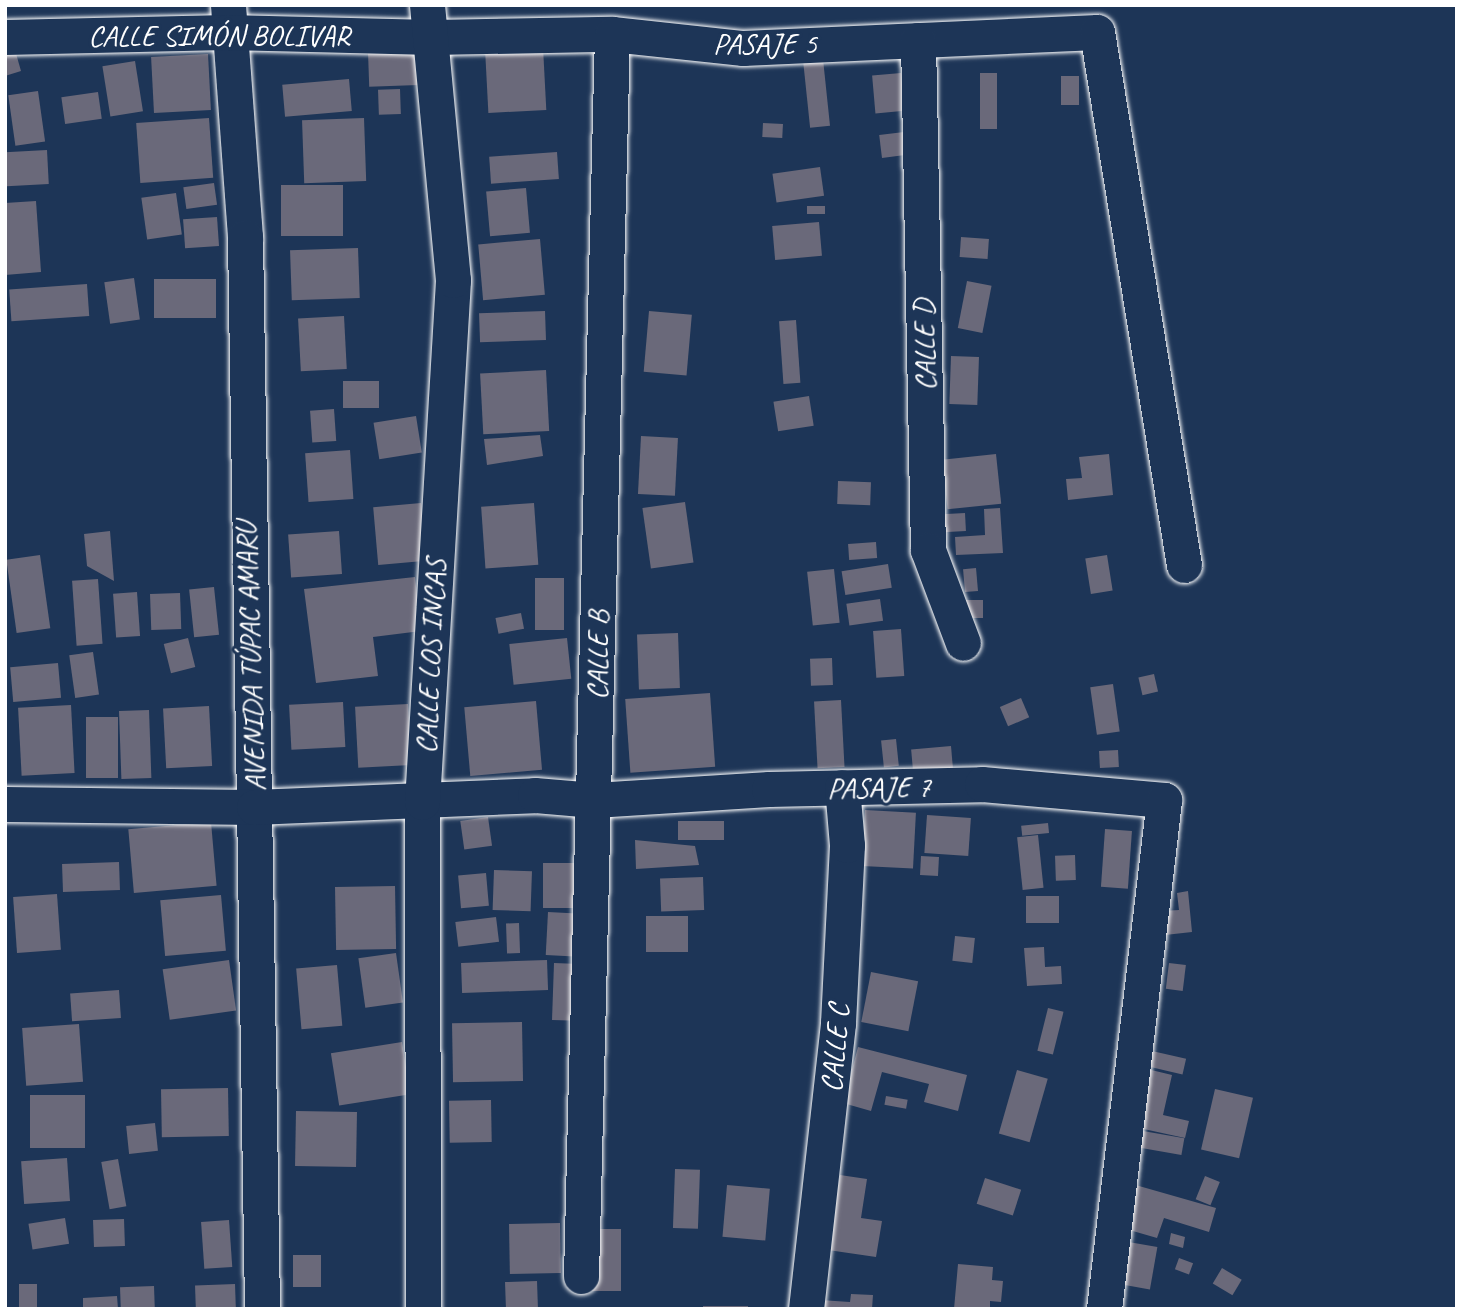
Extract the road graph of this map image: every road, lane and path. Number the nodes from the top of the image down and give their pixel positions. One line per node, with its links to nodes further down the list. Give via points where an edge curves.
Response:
1 (227, 18): 2 (street, CALLE SIMÓN BOLIVAR); 4 (street, CALLE SIMÓN BOLIVAR); 12 (street, AVENIDA TÚPAC AMARU, via 245,236)
2 (430, 21): 3 (street, PASAJE 5); 10 (street, CALLE LOS INCAS, via 453,280)
3 (612, 34): 5 (street, PASAJE 5, via 743,48); 9 (street, CALLE B)
4 (5, 37)
5 (918, 40): 6 (street, PASAJE 5, via 1097,32); 7 (street, CALLE D, via 928,550)
6 (1184, 565)
7 (963, 643)
8 (842, 787): 9 (street, PASAJE 7); 16 (street, CALLE C, via 847,845 838,1023); 17 (street, PASAJE 7, via 982,784 1164,800)
9 (594, 800): 10 (street, PASAJE 7, via 535,795); 13 (street, CALLE B)
10 (422, 802): 12 (street, PASAJE 7); 15 (street, CALLE LOS INCAS)
11 (5, 804): 12 (street, PASAJE 7)
12 (254, 807): 14 (street, AVENIDA TÚPAC AMARU)
13 (581, 1276)
14 (262, 1309)
15 (423, 1309)
16 (806, 1309)
17 (1104, 1309)

